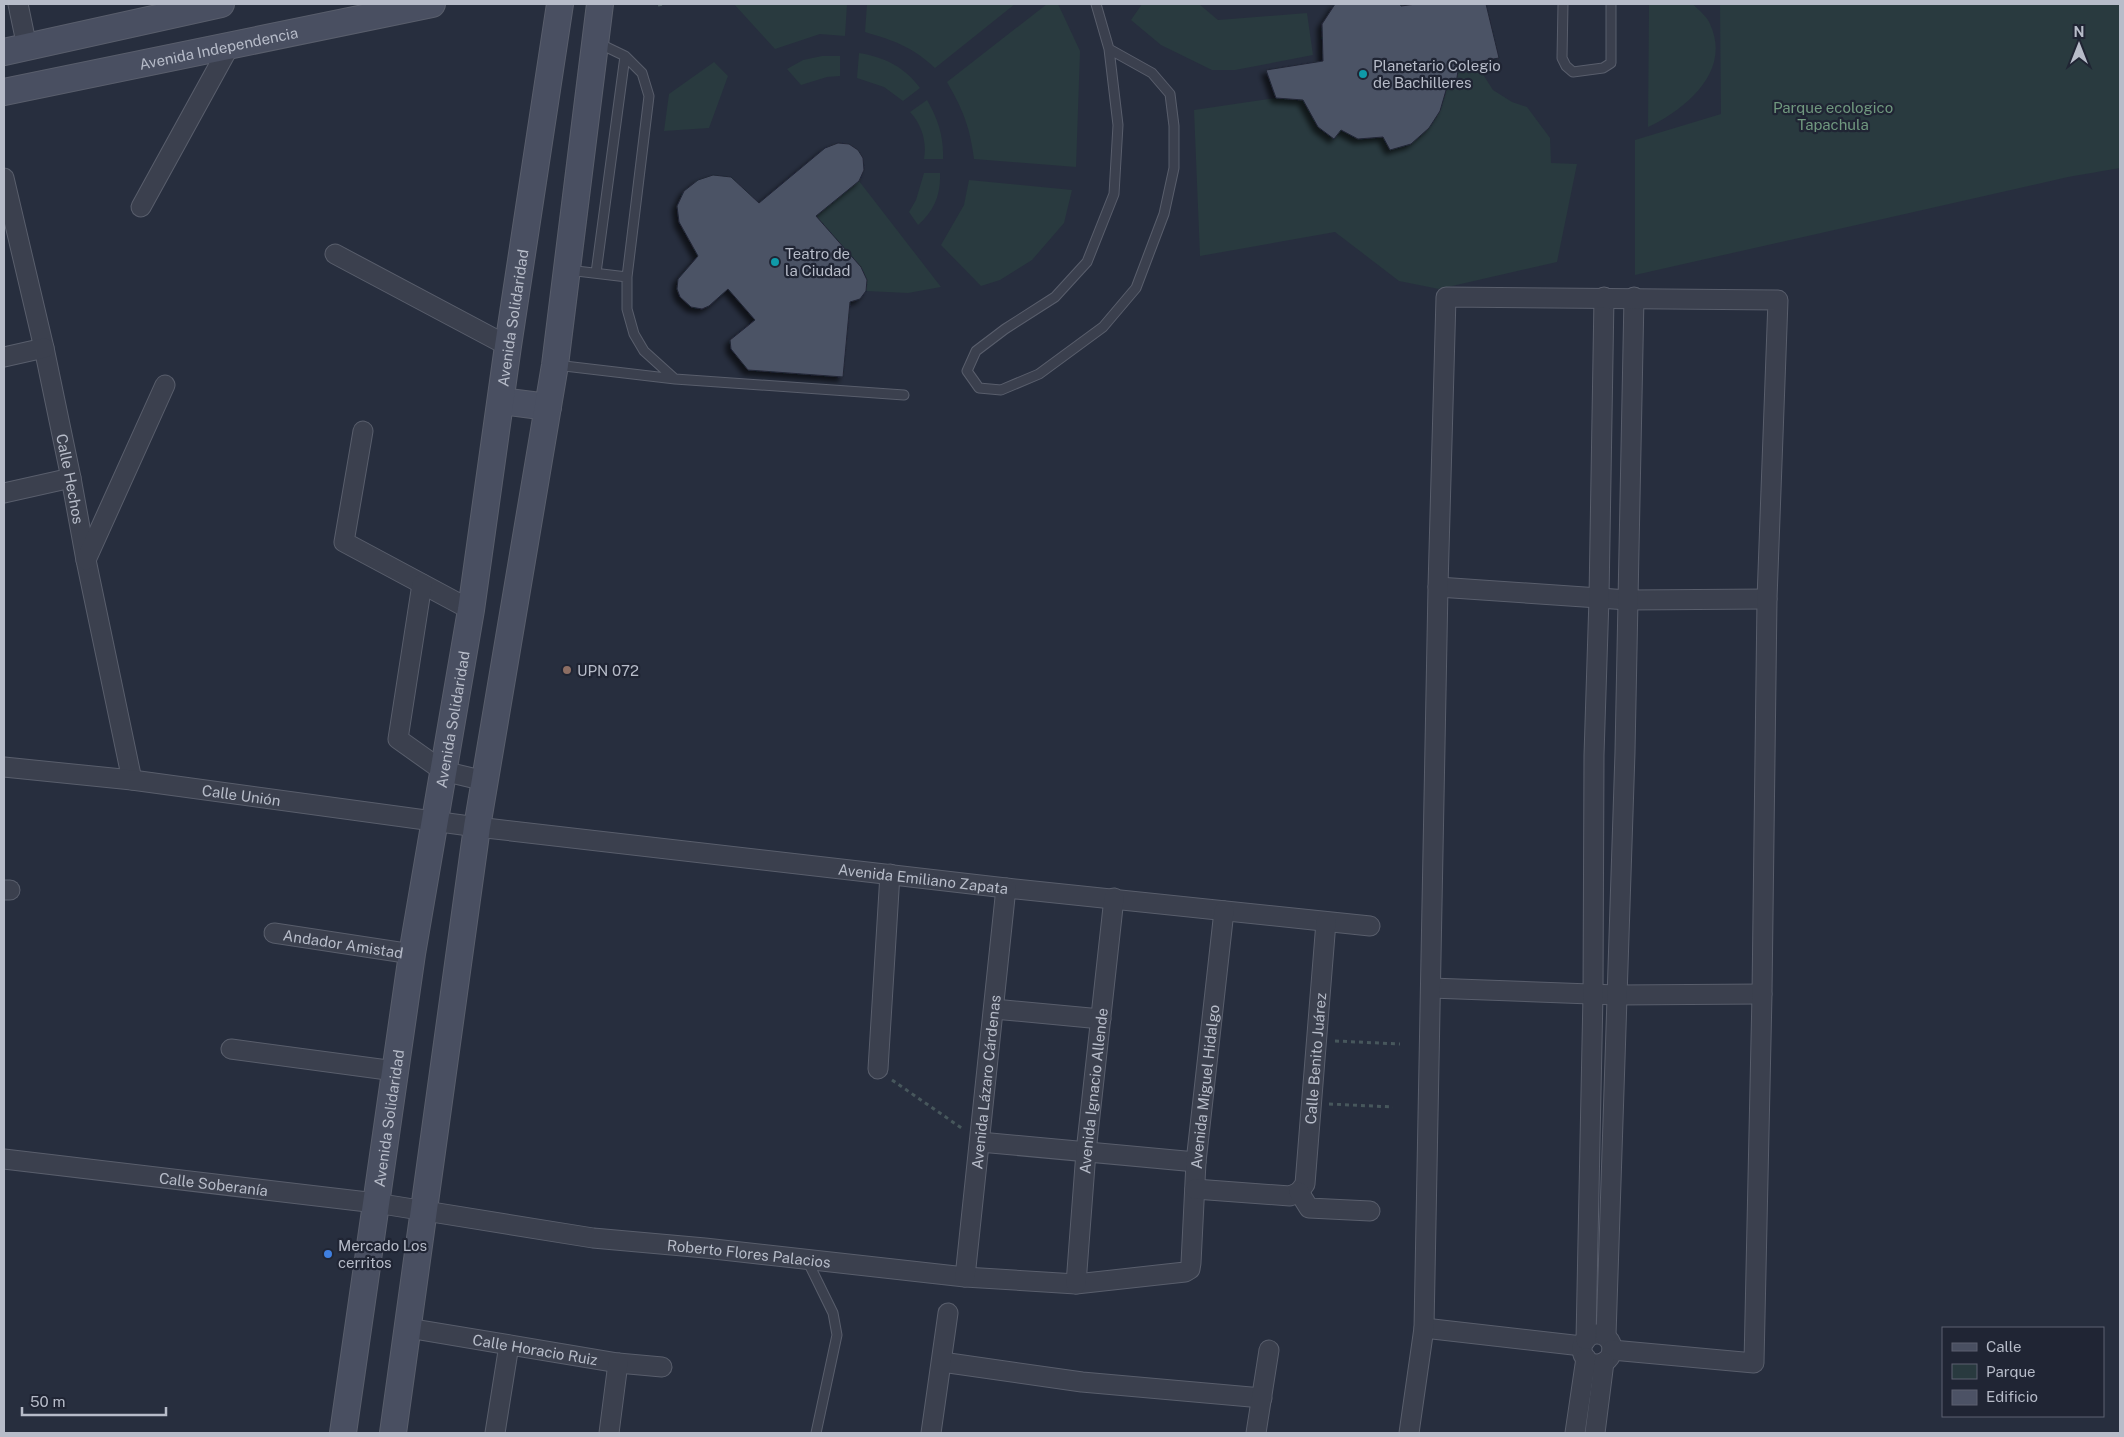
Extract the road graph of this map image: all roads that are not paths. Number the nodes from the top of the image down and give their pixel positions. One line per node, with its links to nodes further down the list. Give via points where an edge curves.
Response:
1 (18, 4): 14 (street)
2 (220, 4): 9 (main road)
3 (432, 4): 12 (main road, Avenida Independencia)
4 (560, 4): 27 (main road, Avenida Solidaridad)
5 (600, 4): 11 (main road)
6 (1096, 4): 13 (lane)
7 (1563, 4): 8 (lane, via 1562,58 1573,72 1603,68 1611,63)
8 (1611, 4)
9 (166, 9): 10 (main road)
10 (88, 33): 14 (main road); 16 (main road)
11 (596, 42): 15 (lane); 22 (main road)
12 (229, 47): 16 (main road, Avenida Independencia); 19 (street)
13 (1109, 49): 13 (lane, via 1118,125 1114,194 1087,262 1055,297 976,351 967,371 979,388 1001,390 1039,374 1103,327 1136,288 1164,214 1174,168 1174,126 1170,94 1152,73)
14 (15, 50)
15 (624, 56): 23 (lane); 24 (lane, via 642,73 649,96)
16 (98, 73): 17 (main road, Avenida Independencia)
17 (4, 92)
18 (4, 178): 20 (street, Calle Hechos)
19 (141, 207)
20 (10, 229): 28 (street, Calle Hechos)
21 (334, 254): 27 (street)
22 (567, 270): 23 (lane); 30 (main road)
23 (596, 274): 24 (lane)
24 (627, 277): 31 (lane, via 627,309 634,334 644,351)
25 (1604, 297): 26 (street); 41 (street, via 1446,297); 42 (street)
26 (1634, 297): 43 (street, via 1778,300); 44 (street)
27 (508, 346): 34 (main road, Avenida Solidaridad)
28 (44, 348): 29 (street); 37 (street, Calle Hechos)
29 (4, 357)
30 (555, 365): 31 (lane); 35 (main road)
31 (675, 379): 33 (lane)
32 (164, 385): 39 (street)
33 (904, 395)
34 (500, 401): 35 (main road); 45 (main road, Avenida Solidaridad)
35 (548, 407): 49 (main road)
36 (363, 431): 40 (street, via 344,542)
37 (72, 478): 38 (street); 39 (street, Calle Hechos)
38 (4, 493)
39 (86, 560): 48 (street, Calle Hechos)
40 (422, 584): 45 (street); 47 (street, via 398,739)
41 (1438, 587): 42 (street); 60 (street)
42 (1599, 598): 44 (street); 61 (street, via 1594,755)
43 (1767, 599): 44 (street); 62 (street)
44 (1628, 600): 63 (street)
45 (472, 610): 47 (main road, Avenida Solidaridad)
46 (4, 767): 48 (street, Calle Unión)
47 (443, 771): 49 (street); 50 (main road, Avenida Solidaridad)
48 (132, 780): 50 (street, Calle Unión)
49 (485, 781): 51 (main road)
50 (434, 822): 51 (street, Calle Unión); 59 (main road, Avenida Solidaridad)
51 (477, 827): 52 (street, Avenida Emiliano Zapata); 76 (main road)
52 (890, 874): 53 (street, Avenida Emiliano Zapata); 67 (street)
53 (1006, 888): 54 (street, Avenida Emiliano Zapata); 64 (street, Avenida Lázaro Cárdenas)
54 (1114, 898): 55 (street, Avenida Emiliano Zapata); 65 (street, Avenida Ignacio Allende)
55 (1224, 911): 56 (street, Avenida Emiliano Zapata); 72 (street, Avenida Miguel Hidalgo)
56 (1326, 922): 57 (street, Avenida Emiliano Zapata); 74 (street, Calle Benito Juárez, via 1305,1184)
57 (1370, 926)
58 (274, 933): 59 (street, Andador Amistad)
59 (412, 954): 68 (main road, Avenida Solidaridad)
60 (1431, 988): 61 (street); 83 (street)
61 (1593, 994): 63 (street); 85 (street)
62 (1762, 994): 63 (street); 85 (street, via 1754,1363)
63 (1617, 995): 85 (street)
64 (994, 1009): 65 (street); 69 (street, Avenida Lázaro Cárdenas)
65 (1101, 1019): 70 (street, Avenida Ignacio Allende)
66 (231, 1049): 68 (street)
67 (878, 1069)
68 (396, 1071): 75 (main road, Avenida Solidaridad)
69 (980, 1142): 70 (street); 79 (street, Avenida Lázaro Cárdenas)
70 (1086, 1152): 72 (street); 80 (street, Avenida Ignacio Allende)
71 (4, 1159): 75 (street, Calle Soberanía)
72 (1196, 1162): 73 (street, Avenida Miguel Hidalgo)
73 (1194, 1189): 74 (street, via 1290,1196); 80 (street, Avenida Miguel Hidalgo, via 1190,1269)
74 (1299, 1192): 77 (street, via 1309,1208)
75 (376, 1203): 76 (street, Calle Soberanía); 91 (main road, Avenida Solidaridad)
76 (423, 1210): 78 (street, Roberto Flores Palacios, via 593,1238); 82 (main road)
77 (1370, 1210)
78 (807, 1260): 79 (street, Roberto Flores Palacios); 95 (lane, via 833,1313 837,1335)
79 (965, 1277): 80 (street, Roberto Flores Palacios)
80 (1076, 1284)
81 (948, 1312): 87 (street)
82 (408, 1328): 84 (street, Calle Horacio Ruiz); 92 (main road)
83 (1424, 1328): 85 (street); 98 (street)
84 (509, 1345): 88 (street, Calle Horacio Ruiz); 93 (street)
85 (1596, 1349): 99 (street); 100 (street)
86 (1269, 1350): 90 (street)
87 (942, 1362): 90 (street, via 1082,1382); 96 (street)
88 (618, 1363): 89 (street, Calle Horacio Ruiz); 94 (street)
89 (662, 1367)
90 (1262, 1398): 97 (street)
91 (343, 1433)
92 (393, 1433)
93 (495, 1433)
94 (609, 1433)
95 (816, 1433)
96 (931, 1433)
97 (1256, 1433)
98 (1409, 1433)
99 (1575, 1433)
100 (1595, 1433)

